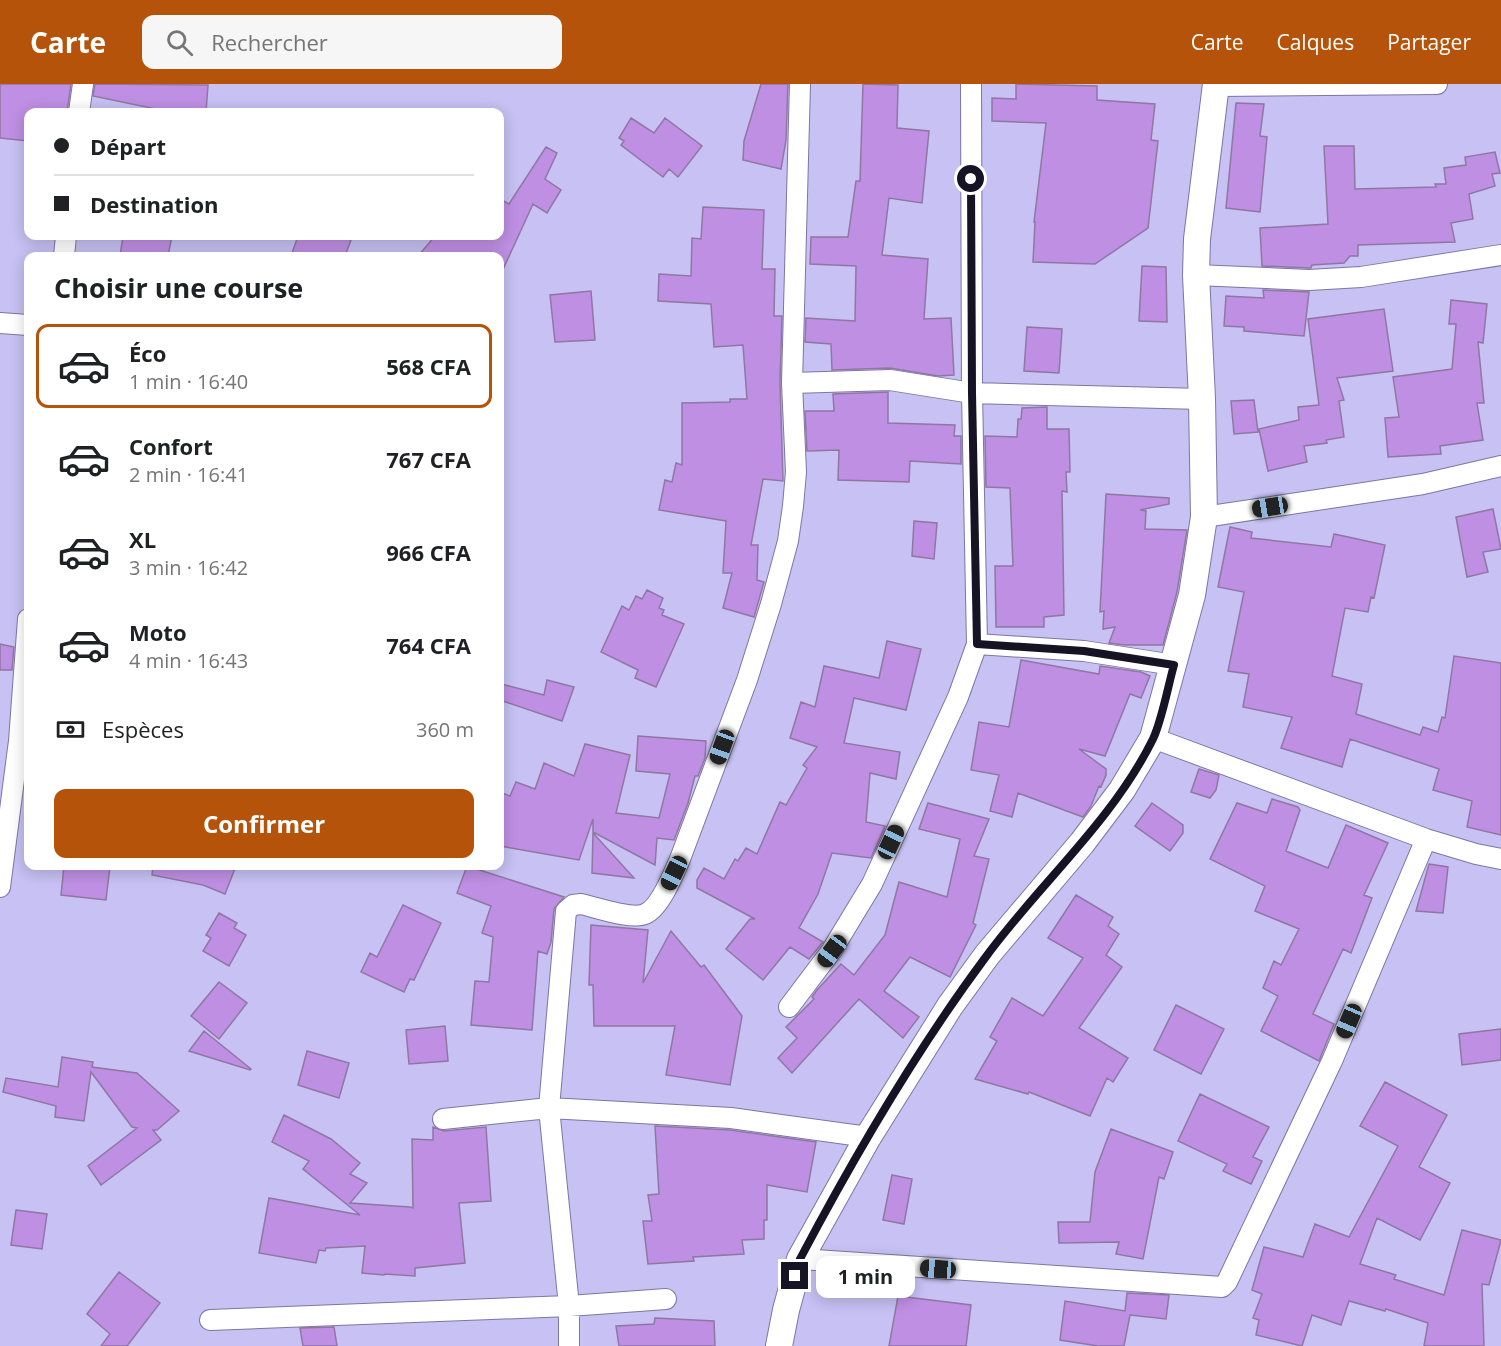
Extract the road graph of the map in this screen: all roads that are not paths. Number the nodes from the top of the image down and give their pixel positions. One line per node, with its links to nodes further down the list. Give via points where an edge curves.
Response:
1 (82, 84): 6 (street)
2 (801, 84): 11 (street)
3 (971, 84): 12 (street)
4 (1437, 84): 5 (street)
5 (1215, 85): 8 (street)
6 (79, 108)
7 (1501, 255): 8 (street, via 1361,277 1309,280)
8 (1196, 275): 13 (street)
9 (0, 323): 10 (street)
10 (24, 326)
11 (792, 382): 12 (street, via 890,380); 24 (street, via 796,472 788,540 747,680 680,859 654,905 645,914 630,915 581,904 566,912)
12 (972, 393): 13 (street); 16 (street)
13 (1202, 399): 15 (street)
14 (1501, 466): 15 (street, via 1423,484)
15 (1204, 517): 17 (street, via 1192,595)
16 (977, 644): 17 (street, via 1084,651); 23 (street, via 958,697 872,884 832,951)
17 (1174, 665): 19 (street)
18 (24, 673): 22 (street)
19 (1154, 738): 20 (street); 26 (street, via 1122,790 1082,843 987,955 950,1006)
20 (1426, 839): 21 (street); 27 (street, via 1332,1061 1222,1287)
21 (1501, 859)
22 (0, 886)
23 (789, 1006)
24 (549, 1108): 25 (street); 26 (street, via 731,1118); 29 (street)
25 (443, 1119)
26 (868, 1137): 27 (street)
27 (800, 1259): 32 (street)
28 (666, 1299): 29 (street)
29 (569, 1306): 30 (street); 31 (street)
30 (210, 1320)
31 (569, 1346)
32 (779, 1346)

